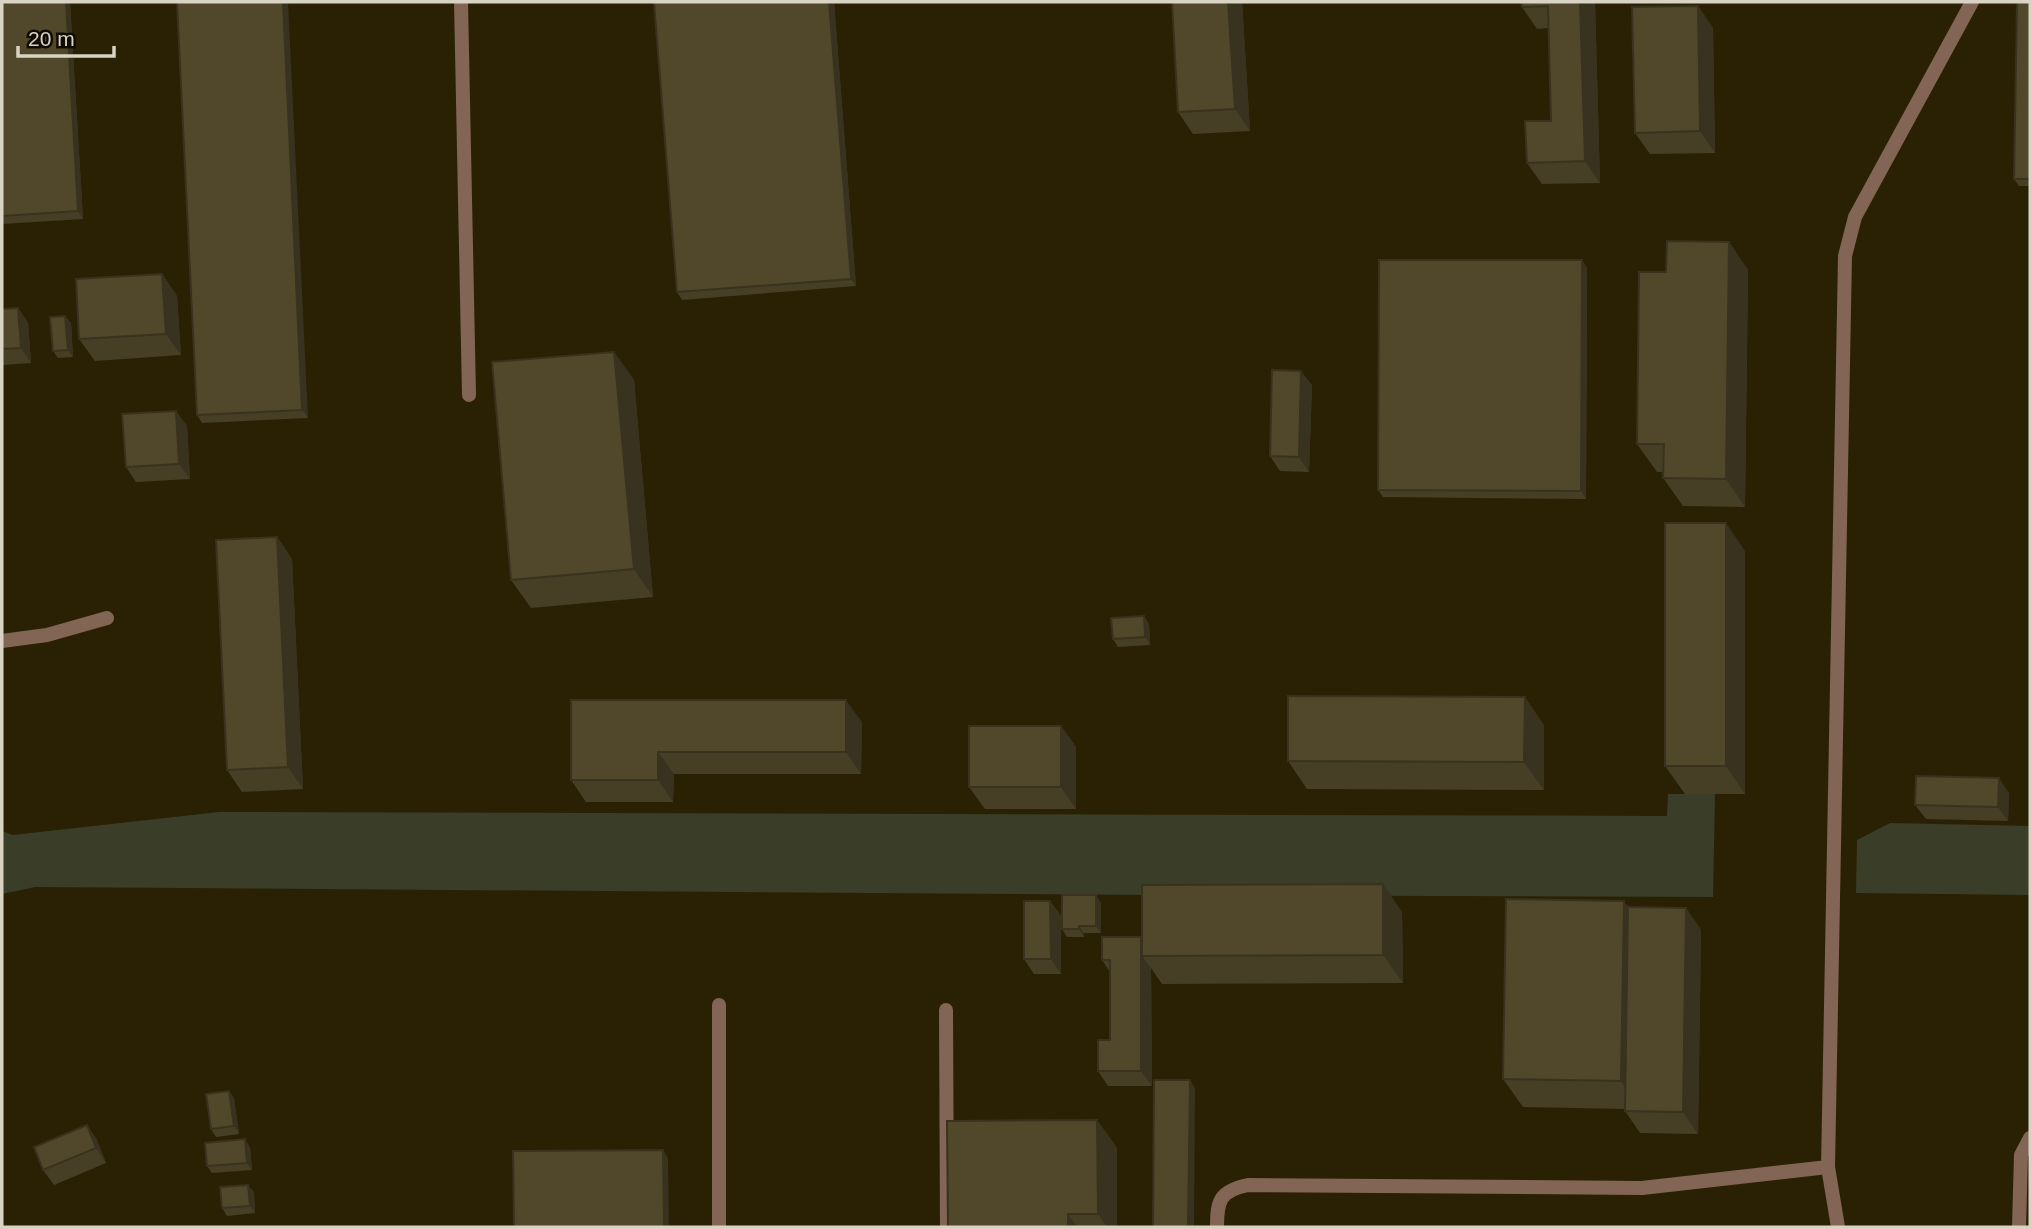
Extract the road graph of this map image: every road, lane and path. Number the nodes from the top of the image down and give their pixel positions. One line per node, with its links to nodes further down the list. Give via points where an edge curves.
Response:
1 (461, 2): 3 (lane)
2 (1972, 2): 9 (lane, via 1855,217 1845,256)
3 (469, 395)
4 (107, 618): 5 (lane, via 47,635)
5 (2, 641)
6 (719, 1005): 10 (lane)
7 (946, 1010): 11 (lane)
8 (2030, 1138): 14 (lane, via 2021,1155)
9 (1828, 1167): 12 (lane, via 1642,1188 1248,1185 1232,1188 1222,1197); 13 (lane)
10 (719, 1227)
11 (947, 1227)
12 (1217, 1227)
13 (1838, 1227)
14 (2018, 1227)

